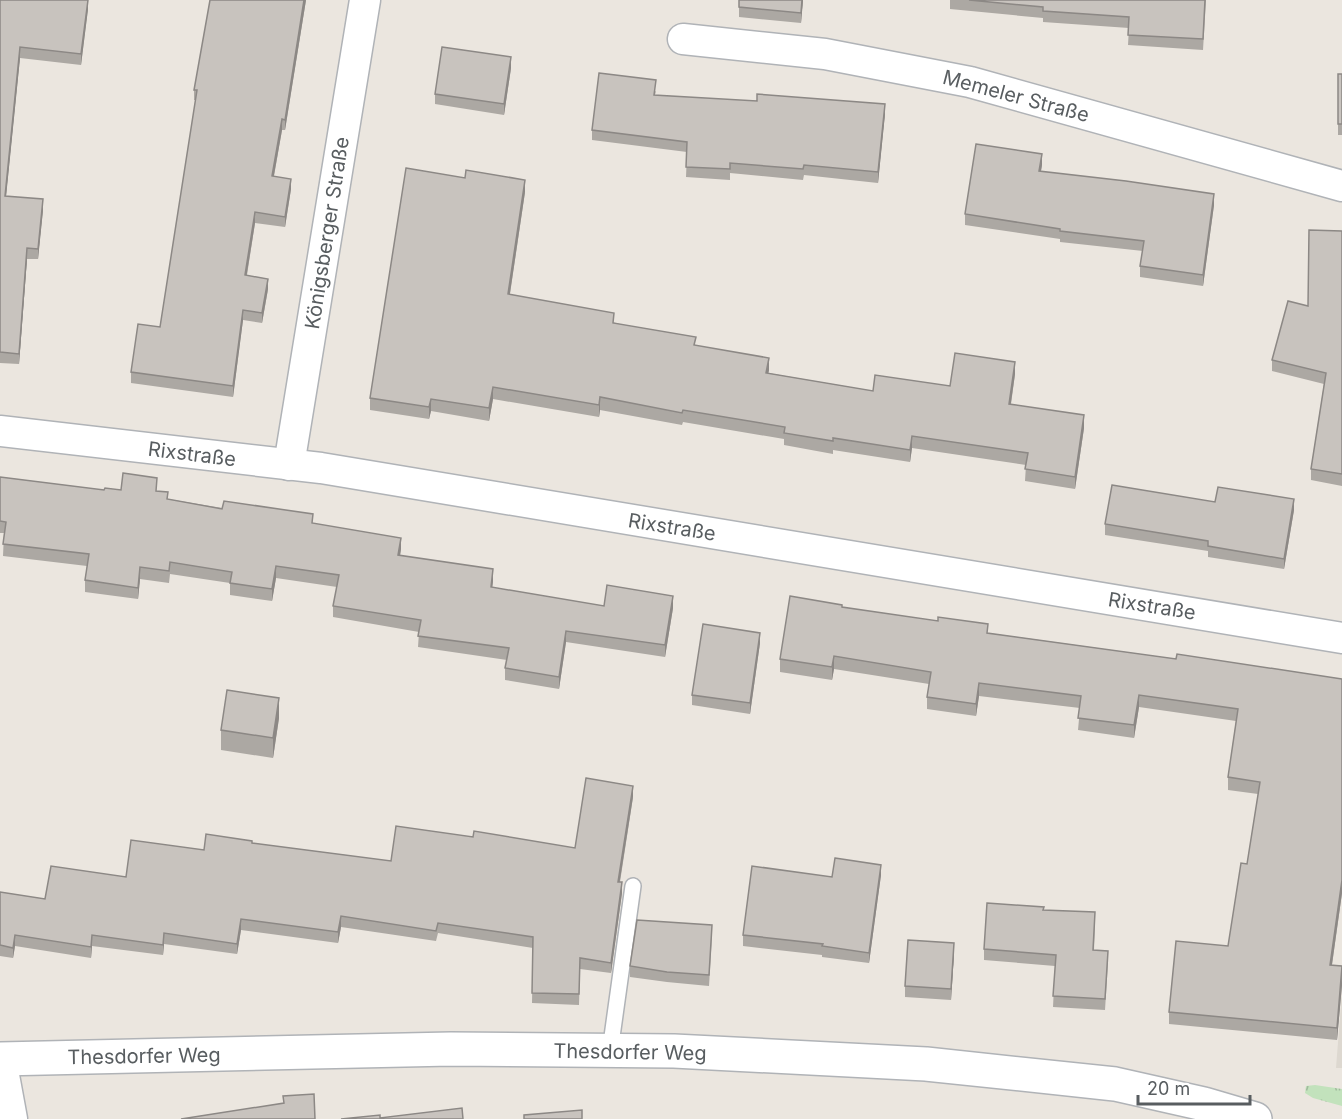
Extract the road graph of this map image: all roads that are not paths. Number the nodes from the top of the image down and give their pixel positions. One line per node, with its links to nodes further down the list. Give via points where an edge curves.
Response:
1 (365, 0): 5 (street, Königsberger Straße)
2 (683, 39): 3 (street, Memeler Straße, via 825,54 970,82)
3 (1342, 186)
4 (0, 431): 5 (street, Rixstraße)
5 (289, 465): 6 (street, Rixstraße)
6 (1342, 638)
7 (633, 886): 8 (lane)
8 (610, 1051): 9 (street, Thesdorfer Weg, via 451,1049); 11 (street, Thesdorfer Weg, via 926,1064 1115,1084)
9 (0, 1059): 10 (street)
10 (12, 1119)
11 (1255, 1119)

